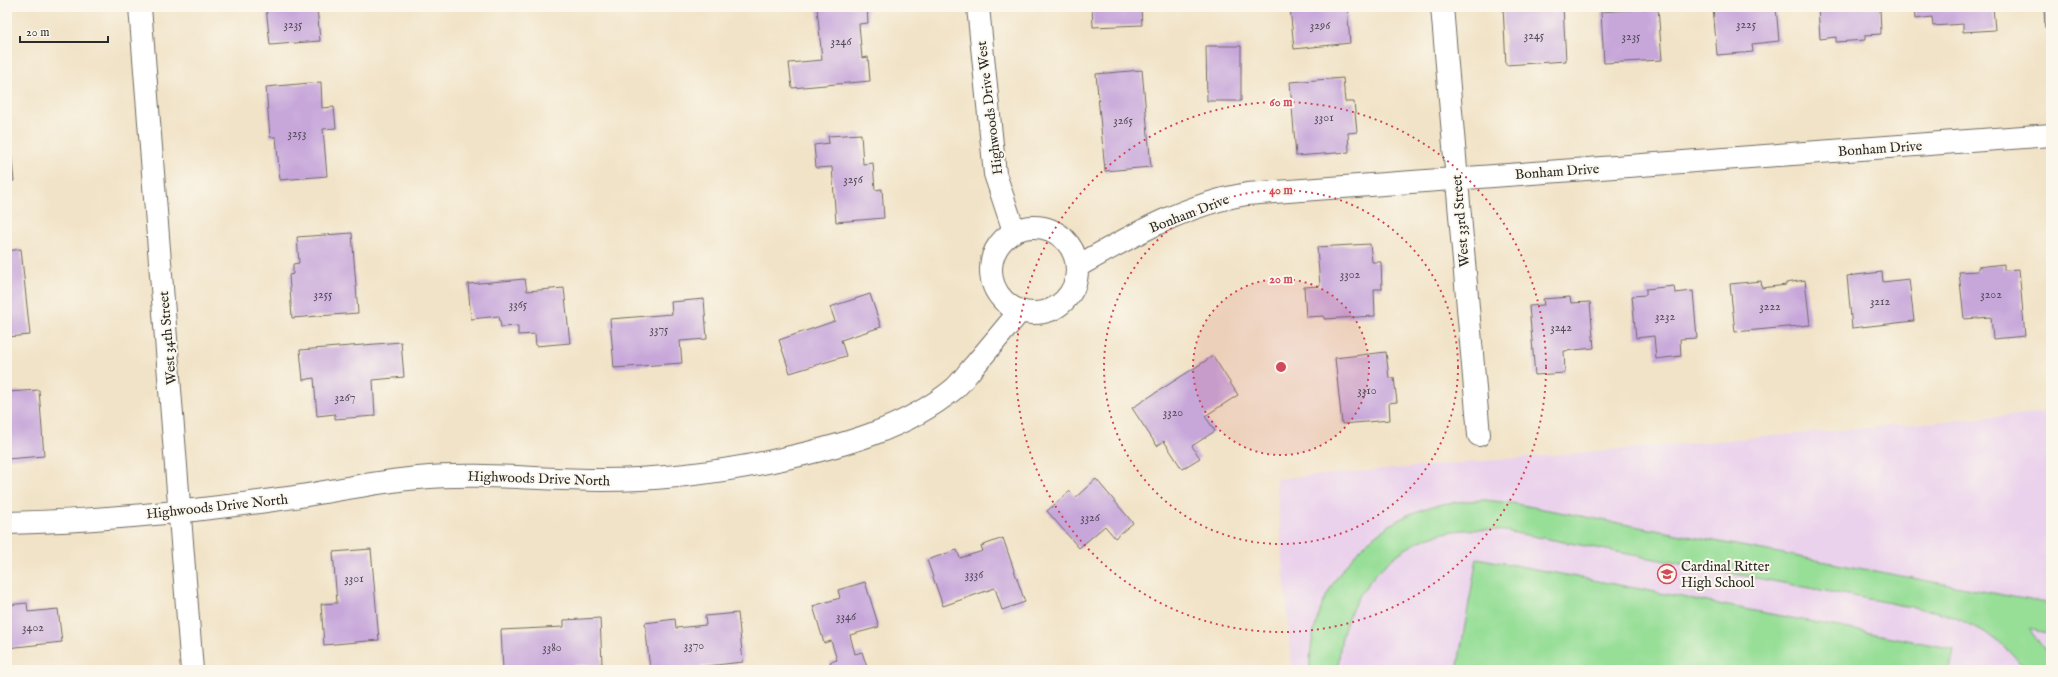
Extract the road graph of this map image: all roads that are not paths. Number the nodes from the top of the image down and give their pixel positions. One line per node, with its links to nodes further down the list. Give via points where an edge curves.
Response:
1 (140, 7): 10 (street, West 34th Street)
2 (978, 7): 6 (street, Highwoods Drive West, via 995,174)
3 (1442, 7): 5 (street, West 33rd Street)
4 (2051, 135): 5 (street, Bonham Drive)
5 (1456, 178): 7 (street, Bonham Drive, via 1227,197 1177,215 1131,236); 9 (street, West 33rd Street)
6 (1014, 231): 7 (street, via 1027,226 1041,226 1055,231 1066,240 1074,252); 8 (street, via 1002,240 994,252 992,280 1007,304)
7 (1078, 266): 8 (street, via 1077,280 1071,294 1061,304 1049,311 1034,314)
8 (1020, 311): 10 (street, Highwoods Drive North, via 955,388 936,402 877,433 793,457 689,476 653,479 573,480 475,474 404,479 280,499)
9 (1479, 435)
10 (180, 511): 11 (street, Highwoods Drive North); 12 (street, West 34th Street)
11 (7, 523)
12 (192, 670)

